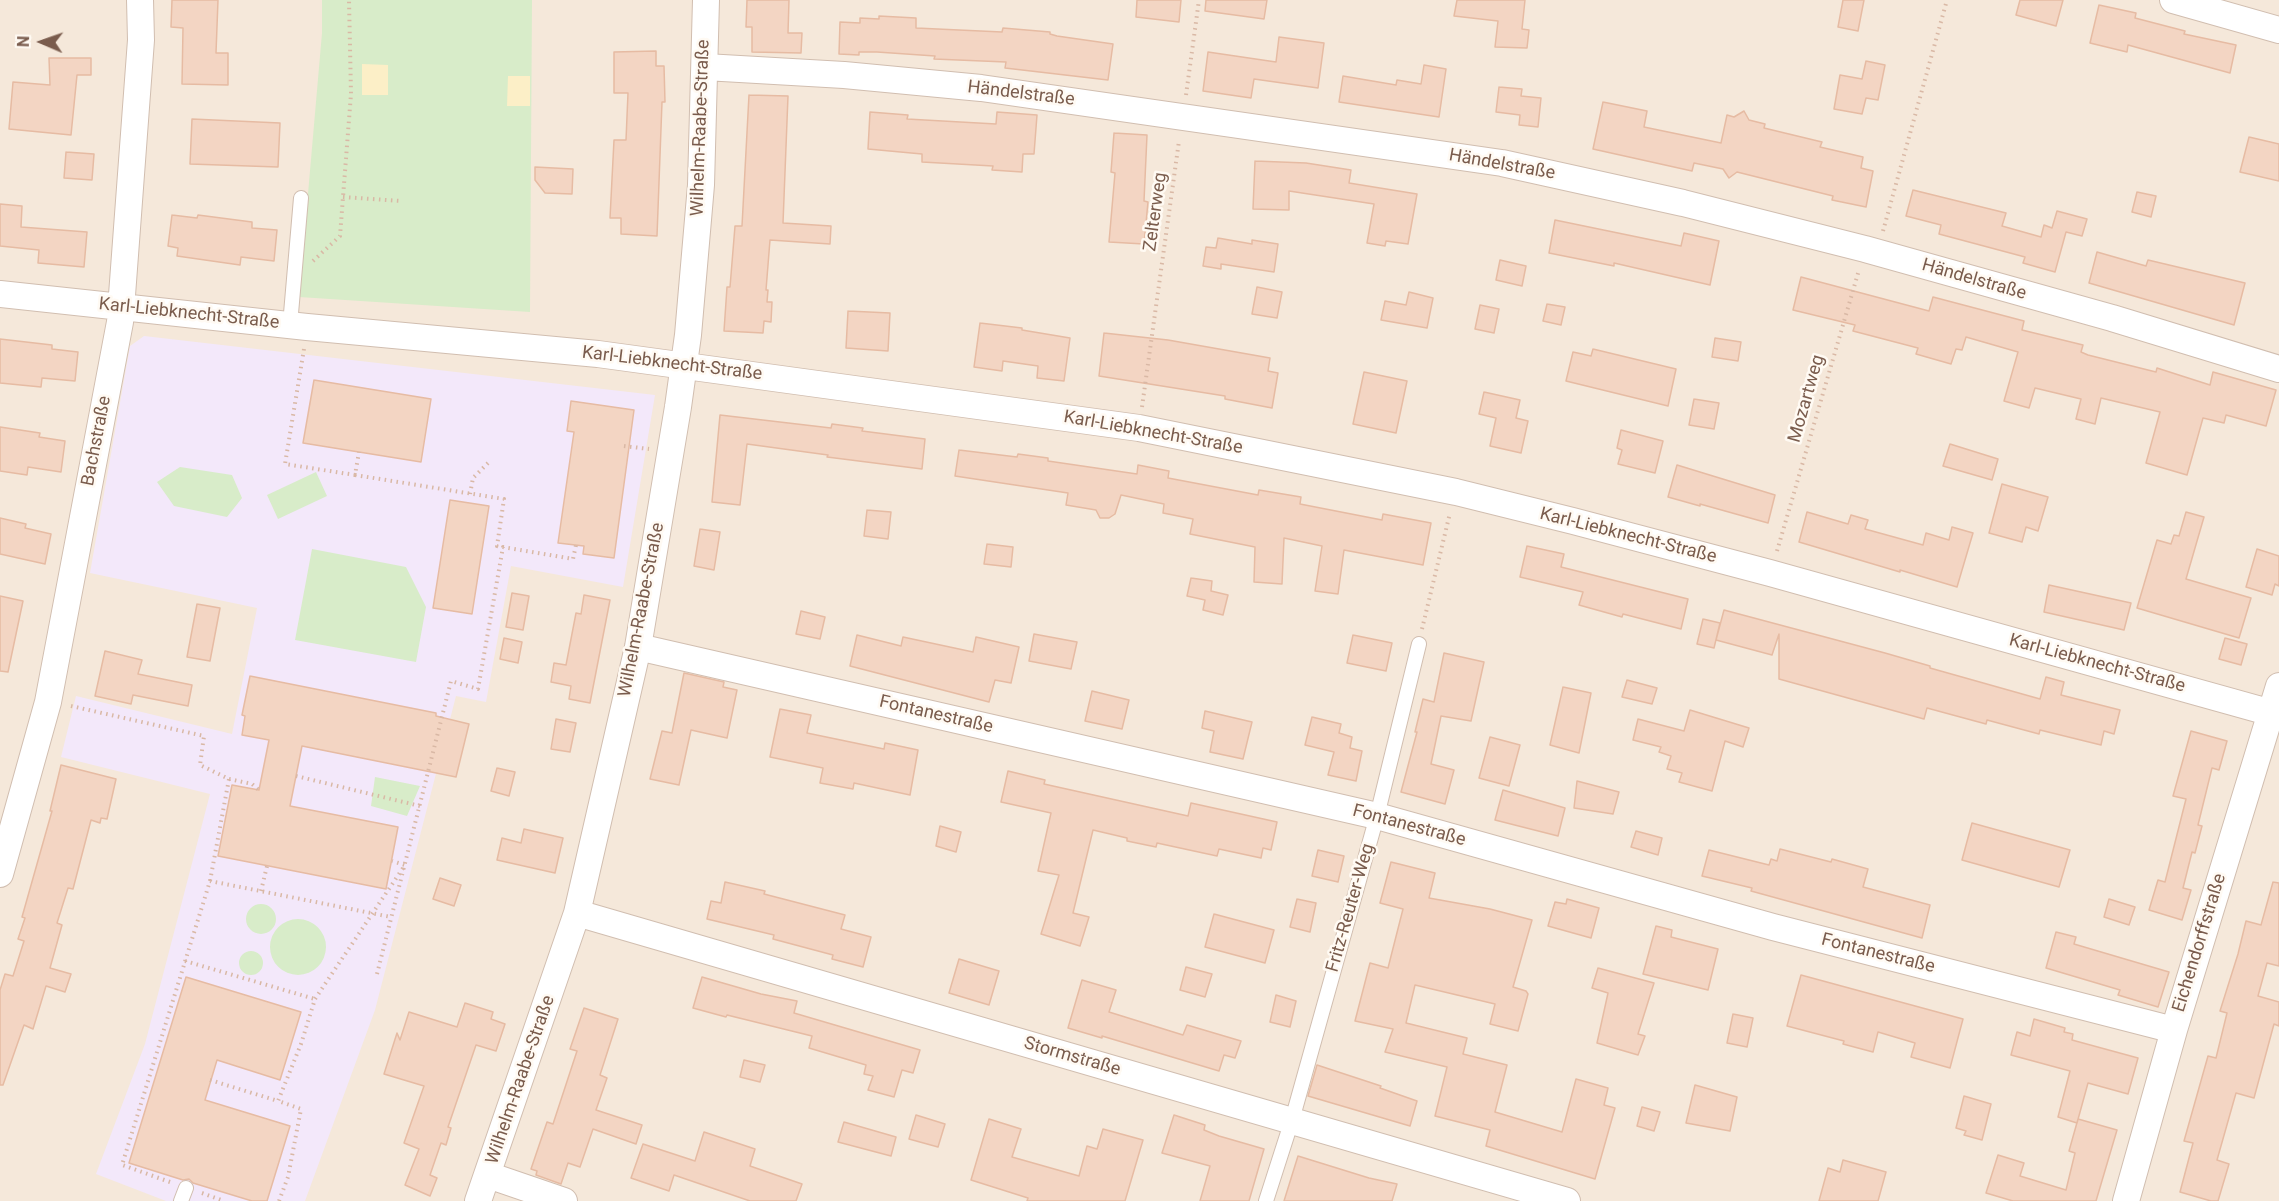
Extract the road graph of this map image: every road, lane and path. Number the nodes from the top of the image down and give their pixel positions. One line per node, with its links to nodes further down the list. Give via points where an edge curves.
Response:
1 (140, 0): 16 (street, Bachstraße, via 141,40)
2 (349, 0): 10 (path, via 351,94)
3 (706, 0): 8 (street, Wilhelm-Raabe-Straße)
4 (1199, 0): 9 (path, Zelterweg)
5 (1947, 0): 13 (path, Mozartweg)
6 (2173, 0): 7 (street)
7 (2279, 30)
8 (705, 67): 9 (street, Händelstraße, via 981,88); 19 (street, Wilhelm-Raabe-Straße, via 700,196)
9 (1183, 116): 13 (street, Händelstraße, via 1502,163 1683,203); 21 (path, Zelterweg)
10 (343, 197): 12 (path); 14 (path, via 340,236)
11 (301, 198): 14 (lane)
12 (401, 201)
13 (1871, 251): 20 (street, Händelstraße); 29 (path, Mozartweg)
14 (294, 277): 17 (lane)
15 (0, 294): 16 (street, Karl-Liebknecht-Straße)
16 (122, 307): 17 (street, Karl-Liebknecht-Straße); 33 (street, Bachstraße)
17 (290, 325): 19 (street, Karl-Liebknecht-Straße)
18 (304, 348): 24 (path, via 285,464)
19 (684, 364): 21 (street, Karl-Liebknecht-Straße); 31 (street, Wilhelm-Raabe-Straße)
20 (2279, 369)
21 (1139, 428): 34 (street, Karl-Liebknecht-Straße, via 1456,492 1573,521)
22 (359, 452): 24 (path)
23 (488, 464): 25 (path, via 473,478)
24 (355, 475): 25 (path)
25 (470, 494): 28 (path, via 504,499 497,546)
26 (1451, 508): 30 (path)
27 (576, 545): 28 (path, via 573,559)
28 (503, 547): 36 (path, via 478,689 451,681)
29 (1775, 557)
30 (1419, 644): 42 (lane, Fritz-Reuter-Weg)
31 (638, 647): 42 (street, Fontanestraße); 50 (street, Wilhelm-Raabe-Straße)
32 (2279, 686): 34 (street, Eichendorffstraße)
33 (48, 702): 38 (path, via 204,736 200,765); 41 (street, Bachstraße)
34 (2275, 714): 55 (street, Eichendorffstraße)
35 (430, 744): 36 (path)
36 (435, 746): 40 (path)
37 (296, 776): 40 (path)
38 (229, 778): 39 (path, via 252,783); 47 (path)
39 (259, 790)
40 (420, 806): 44 (path)
41 (9, 814): 46 (street, Bachstraße)
42 (1377, 816): 55 (street, Fontanestraße, via 1773,927); 58 (lane, Fritz-Reuter-Weg)
43 (392, 861): 44 (path)
44 (405, 864): 49 (path); 51 (path)
45 (267, 866): 48 (path)
46 (0, 874)
47 (210, 881): 48 (path); 52 (path)
48 (261, 891): 49 (path)
49 (372, 913): 51 (path); 54 (path)
50 (577, 913): 58 (street, Stormstraße); 59 (street, Wilhelm-Raabe-Straße)
51 (391, 917): 53 (path)
52 (185, 960): 54 (path); 60 (path, via 122,1165)
53 (377, 974)
54 (315, 999): 57 (path)
55 (2174, 1030): 67 (street, Eichendorffstraße)
56 (210, 1080): 57 (path)
57 (278, 1101): 62 (path, via 301,1109 288,1177)
58 (1292, 1120): 65 (lane, Fritz-Reuter-Weg); 66 (street, Stormstraße)
59 (488, 1175): 63 (street, Wilhelm-Raabe-Straße); 64 (street)
60 (184, 1194): 61 (path)
61 (224, 1201)
62 (279, 1201)
63 (478, 1201)
64 (564, 1201)
65 (1266, 1201)
66 (1567, 1201)
67 (2126, 1201)

